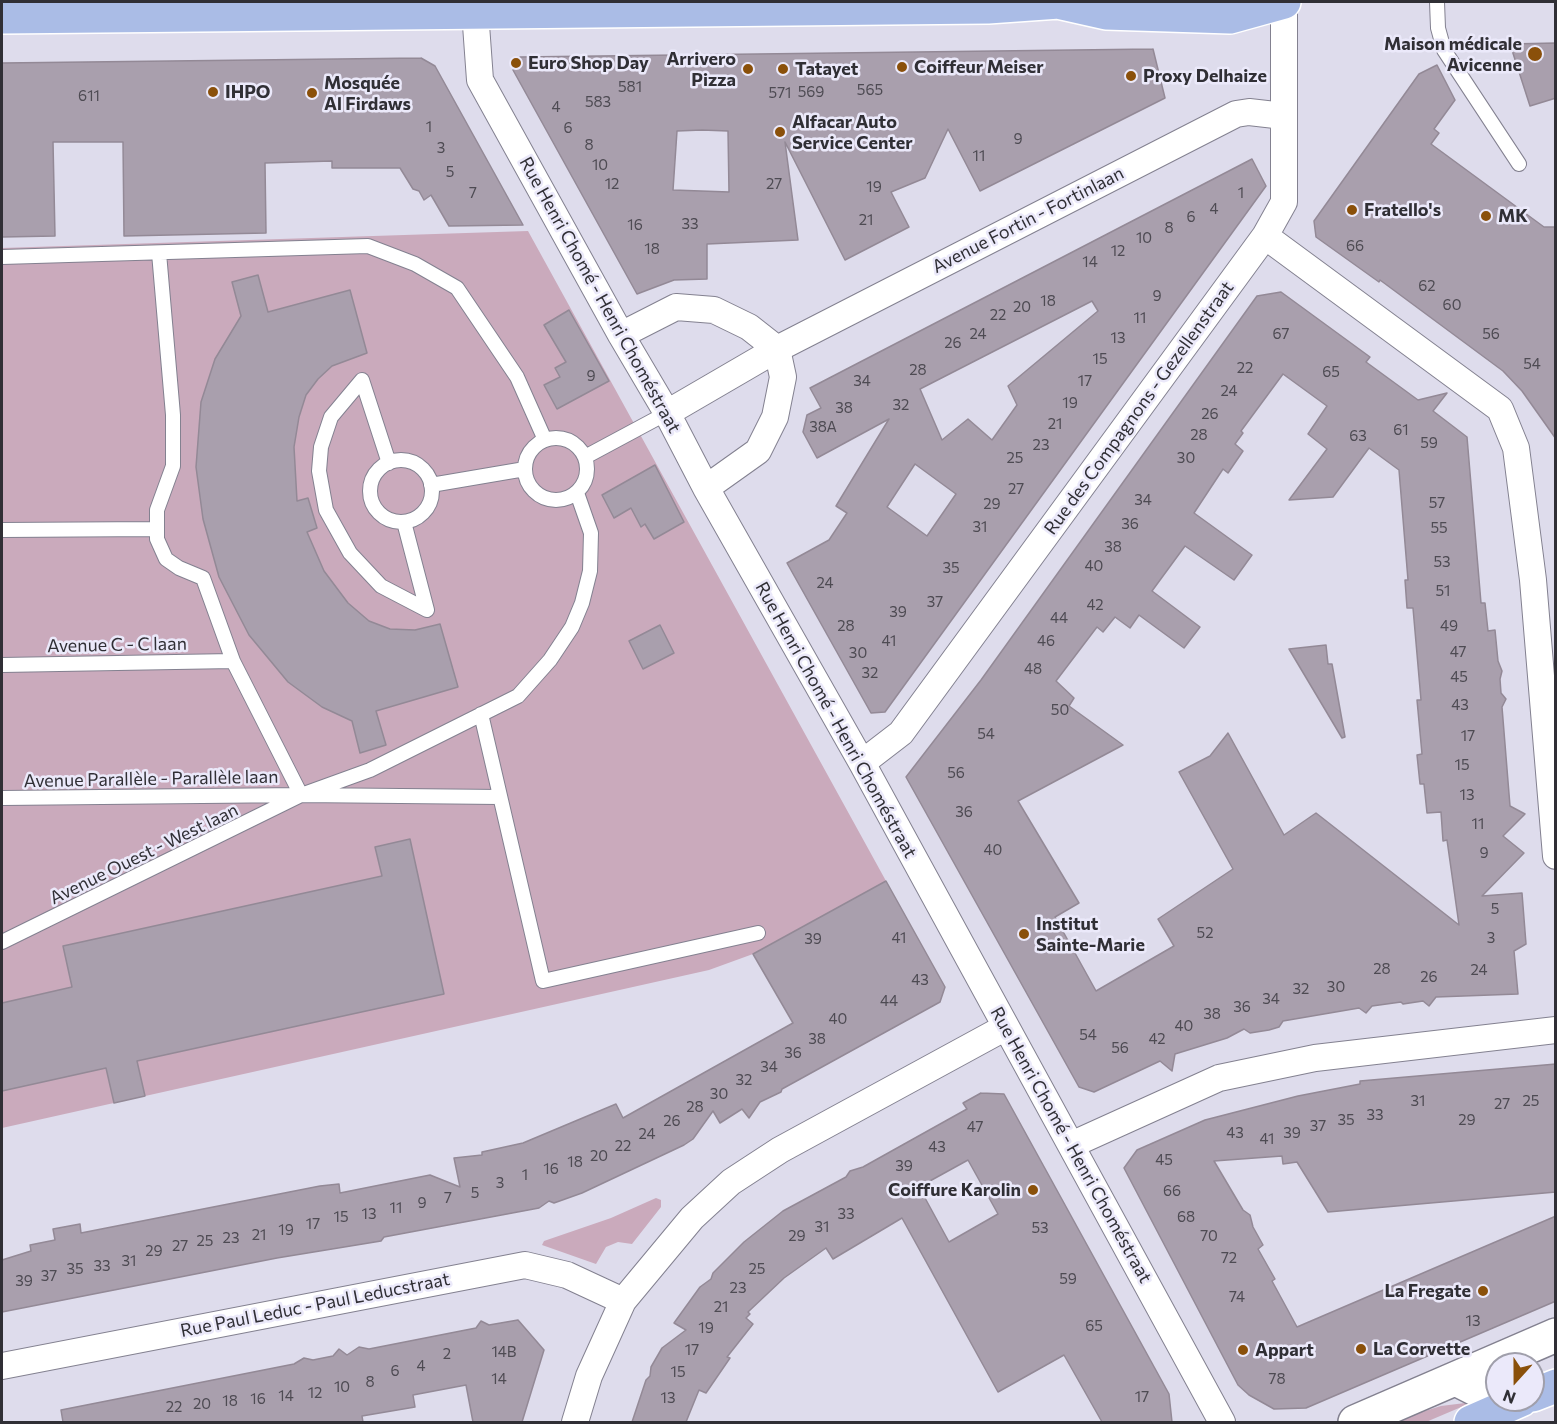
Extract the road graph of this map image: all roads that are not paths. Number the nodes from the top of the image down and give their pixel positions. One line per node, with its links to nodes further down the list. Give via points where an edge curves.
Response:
1 (1058, 2): 2 (main road, via 1106,13 1230,17); 6 (main road, via 988,7)
2 (1284, 2): 3 (main road); 8 (street, Rue des Compagnons - Gezellenstraat)
3 (1310, 2)
4 (1437, 2): 9 (lane, via 1444,50)
5 (413, 7): 6 (main road); 7 (main road)
6 (475, 11): 13 (street, Rue Henri Chomé - Henri Choméstraat, via 480,80)
7 (2, 17)
8 (1284, 116): 10 (street, Rue des Compagnons - Gezellenstraat, via 1284,202); 14 (street, Avenue Fortin - Fortinlaan, via 1236,114)
9 (1519, 164)
10 (1265, 236): 29 (street, Rue des Compagnons - Gezellenstraat, via 901,733); 33 (street, via 1500,409 1516,448 1533,580)
11 (159, 253): 12 (lane); 16 (lane, via 368,246 415,264 457,288 517,377); 25 (lane, via 173,415 173,466 157,510)
12 (2, 257)
13 (621, 335): 14 (street, via 676,307 714,310 749,327); 15 (street, Rue Henri Chomé - Henri Choméstraat)
14 (777, 349): 15 (street, Avenue Fortin - Fortinlaan); 21 (street, via 783,377 775,417 758,451)
15 (667, 413): 17 (lane); 21 (street, Rue Henri Chomé - Henri Choméstraat)
16 (545, 440): 17 (lane, via 573,443); 19 (lane, via 531,452)
17 (585, 457): 22 (lane, via 587,476)
18 (388, 463): 20 (lane, via 407,460 415,464 423,469); 23 (lane, via 374,478 372,499 384,516); 23 (lane, via 362,380 330,417 321,447 319,471 326,510 350,553 381,586 428,610)
19 (525, 469): 20 (lane); 22 (lane, via 527,481 544,498 555,501)
20 (432, 485): 23 (lane, via 426,510)
21 (706, 488): 29 (street, Rue Henri Chomé - Henri Choméstraat)
22 (577, 493): 28 (lane, via 591,534 590,571 572,627 550,660 518,696)
23 (404, 522)
24 (2, 530): 25 (lane)
25 (156, 530): 26 (lane, via 166,559 203,578)
26 (233, 661): 27 (lane, Avenue C - C laan); 30 (lane)
27 (2, 664)
28 (481, 714): 30 (lane, via 370,770); 31 (lane)
29 (862, 763): 36 (street, Rue Henri Chomé - Henri Choméstraat)
30 (301, 795): 31 (lane, Avenue Parallèle - Parallèle laan); 32 (lane, Avenue Parallèle - Parallèle laan); 35 (lane, Avenue Ouest - West laan)
31 (500, 797): 34 (lane, via 543,981)
32 (2, 798)
33 (1556, 856)
34 (759, 933)
35 (2, 942)
36 (1006, 1027): 38 (street, Rue Henri Chomé - Henri Choméstraat); 39 (street, via 780,1150 731,1182 692,1218)
37 (1556, 1030): 38 (street, via 1315,1058 1219,1078)
38 (1071, 1145): 46 (street, Rue Henri Chomé - Henri Choméstraat)
39 (623, 1301): 41 (street, Rue Paul Leduc - Paul Leducstraat, via 567,1275 525,1265); 45 (street, via 589,1376)
40 (1556, 1335): 42 (street)
41 (2, 1366)
42 (1456, 1379): 43 (street); 47 (street)
43 (1485, 1391)
44 (1504, 1412): 48 (main road)
45 (575, 1422)
46 (1222, 1422)
47 (1355, 1422)
48 (1471, 1422)

